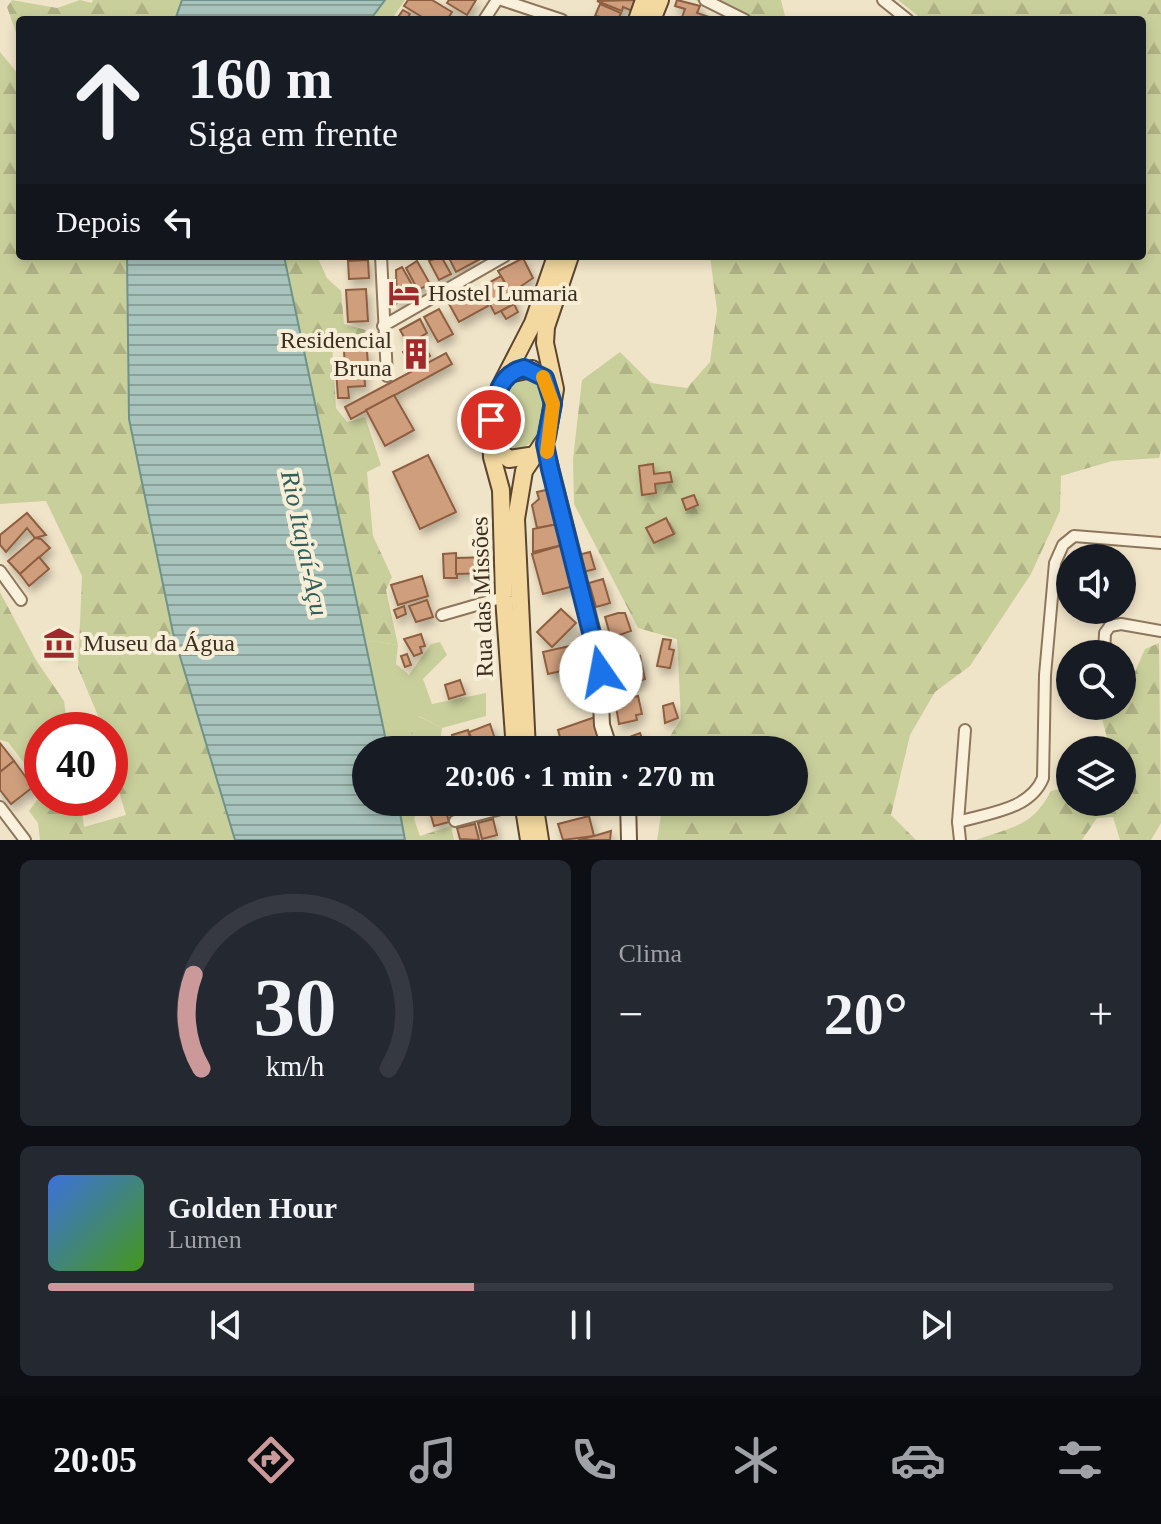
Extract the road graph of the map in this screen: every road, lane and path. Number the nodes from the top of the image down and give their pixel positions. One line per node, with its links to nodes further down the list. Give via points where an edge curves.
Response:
1 (499, 0): 4 (street)
2 (705, 0): 5 (street)
3 (883, 0): 6 (street)
4 (549, 16)
5 (737, 16)
6 (903, 16)
7 (381, 260): 11 (street)
8 (492, 260): 11 (street)
9 (555, 260): 12 (main road)
10 (569, 260): 14 (main road, via 546,327)
11 (383, 326): 13 (street)
12 (508, 374): 14 (main road, via 524,368 539,373); 15 (main road, via 494,405)
13 (387, 376)
14 (553, 404): 16 (main road)
15 (490, 443): 16 (main road, via 509,459); 19 (main road, Rua das Missões, via 501,490)
16 (541, 449): 26 (main road, Rua das Missões, via 521,479 516,519); 27 (street, via 599,657)
17 (1161, 543): 34 (street, via 1074,536 1063,545 1055,563 1046,661 1043,778 1027,800)
18 (0, 571): 20 (street)
19 (504, 597): 21 (street); 25 (main road, Rua das Missões)
20 (21, 600)
21 (442, 615)
22 (1161, 631): 23 (street, via 1121,624 1110,626)
23 (1105, 640)
24 (965, 730): 34 (street)
25 (514, 736)
26 (526, 736)
27 (606, 736)
28 (0, 807): 35 (street)
29 (474, 816): 33 (street)
30 (528, 816): 36 (main road)
31 (532, 816): 37 (main road)
32 (628, 816): 38 (street)
33 (455, 821)
34 (958, 822): 39 (street)
35 (25, 840)
36 (529, 840)
37 (540, 840)
38 (629, 840)
39 (960, 840)

